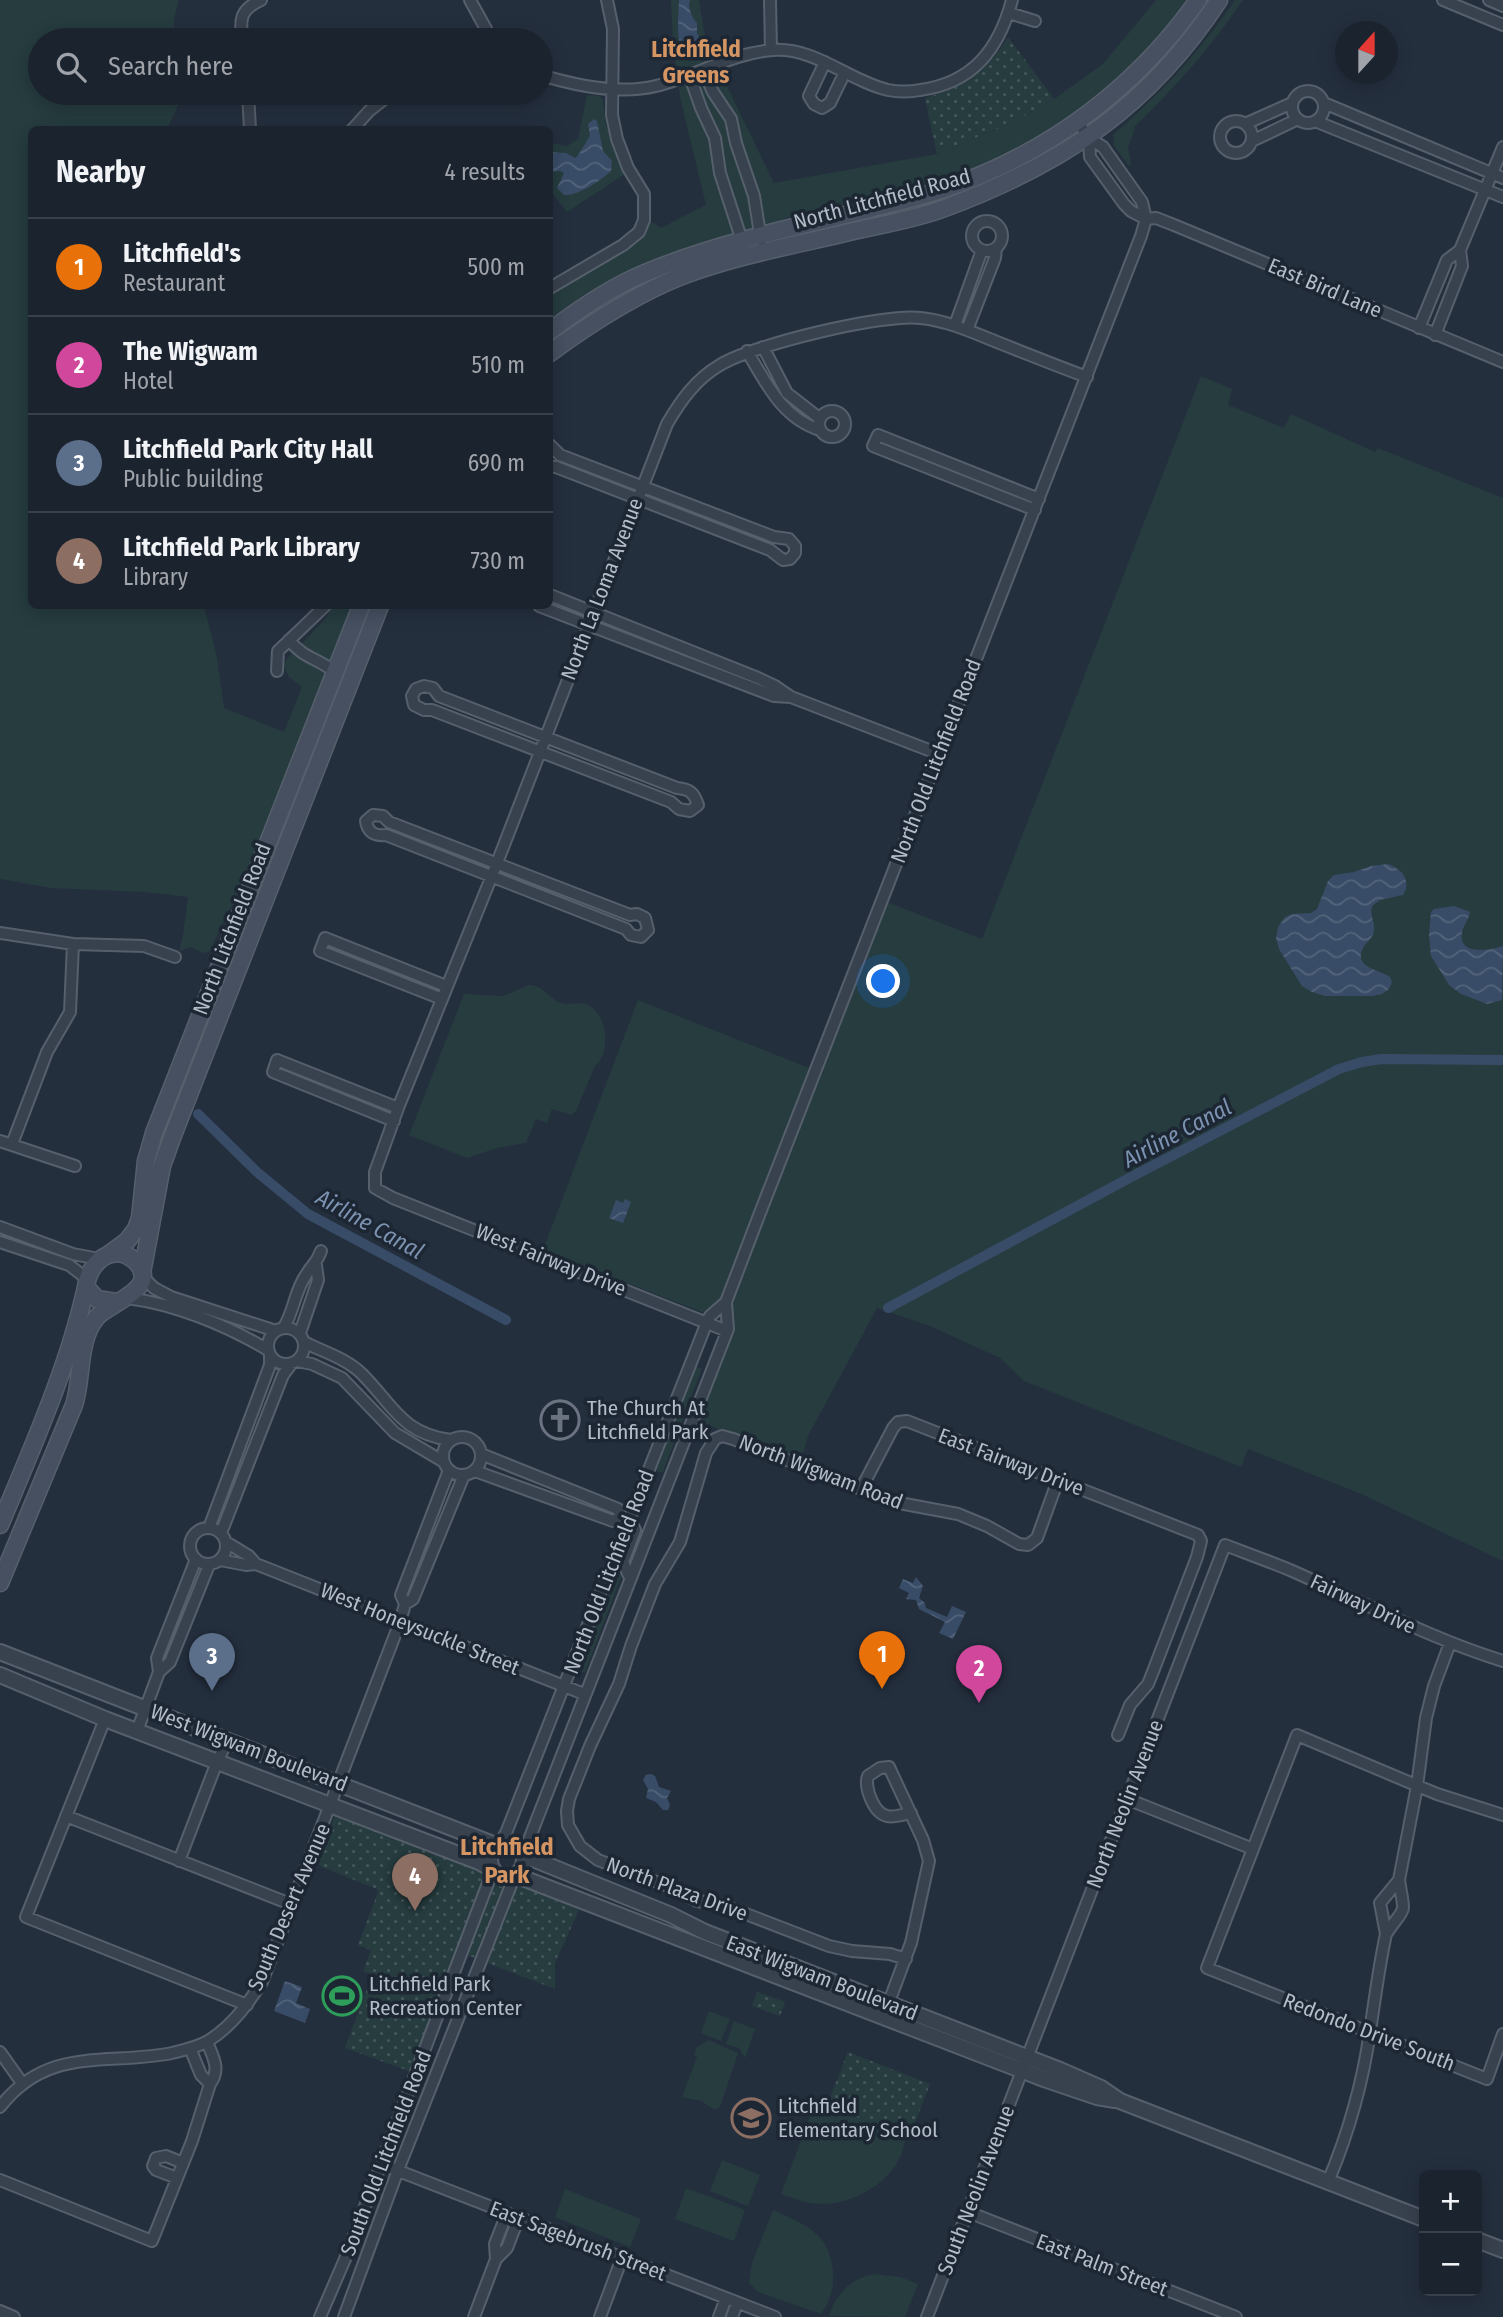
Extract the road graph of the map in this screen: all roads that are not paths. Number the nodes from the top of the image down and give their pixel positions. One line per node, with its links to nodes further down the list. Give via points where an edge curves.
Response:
1 (261, 0): 15 (street, via 248,6)
2 (470, 0): 16 (street)
3 (607, 0): 23 (street, via 613,29)
4 (770, 0): 17 (street)
5 (1012, 0): 12 (street)
6 (1198, 0): 32 (main road, North Litchfield Road, via 1152,57)
7 (1219, 0): 38 (main road, North Litchfield Road, via 1153,83)
8 (1443, 0): 10 (street)
9 (1489, 0): 11 (street)
10 (1471, 5): 14 (street)
11 (1503, 6)
12 (1009, 13): 13 (street); 20 (street, via 983,61 951,83 911,92 890,90)
13 (1035, 21)
14 (1503, 25)
15 (240, 28)
16 (485, 28)
17 (771, 50): 18 (street); 19 (street)
18 (825, 62): 20 (street); 20 (street, via 809,96 814,104 830,103)
19 (703, 69): 21 (street); 28 (street)
20 (845, 72)
21 (689, 74): 23 (street, via 655,86); 29 (street)
22 (553, 78): 23 (street)
23 (612, 90): 53 (street, via 617,139 644,194 644,220 639,232 623,245)
24 (1292, 103): 25 (street, via 1308,90); 30 (street); 33 (street)
25 (1324, 103): 31 (street, via 1323,113); 40 (street)
26 (249, 105): 34 (street)
27 (377, 105): 35 (street)
28 (723, 110): 29 (street); 36 (street)
29 (704, 117): 37 (street)
30 (1298, 119): 31 (street); 39 (street)
31 (1315, 121): 42 (street)
32 (1078, 122): 38 (street); 48 (main road, North Litchfield Road, via 1004,165 949,188)
33 (1245, 124): 39 (street); 39 (street, via 1229,123 1220,141 1226,150 1236,153 1246,150)
34 (251, 126)
35 (356, 126)
36 (734, 132): 37 (street); 48 (street)
37 (715, 138): 50 (street, via 720,173)
38 (1089, 138): 47 (street, via 1103,147 1142,202); 47 (street, via 1090,157 1124,204); 50 (main road, North Litchfield Road, via 1012,181 944,208)
39 (1252, 141)
40 (1415, 141): 42 (street); 43 (street)
41 (1503, 147): 43 (street)
42 (1408, 159): 45 (street)
43 (1492, 174): 44 (street); 45 (street)
44 (1503, 178)
45 (1485, 190): 46 (street); 52 (street)
46 (1503, 197)
47 (1146, 219): 55 (street, East Bird Lane, via 1172,224); 63 (street, North Old Litchfield Road)
48 (761, 235): 50 (main road, North Litchfield Road)
49 (996, 248): 51 (street); 51 (street, via 1000,230 984,221 972,235); 57 (street)
50 (750, 250): 56 (main road, North Litchfield Road, via 692,255 643,273); 61 (main road, North Litchfield Road, via 654,289 597,319)
51 (982, 250): 54 (street)
52 (1460, 250): 55 (street, via 1447,260); 58 (street, via 1462,266)
53 (553, 286)
54 (955, 325): 57 (street, North La Loma Avenue); 59 (street, North La Loma Avenue, via 920,317 871,321)
55 (1419, 328): 58 (street, East Bird Lane)
56 (553, 329)
57 (967, 330): 63 (street, North La Loma Avenue)
58 (1435, 334): 62 (street, East Bird Lane)
59 (763, 347): 60 (street, North La Loma Avenue); 64 (street)
60 (747, 351): 65 (street); 73 (street, North La Loma Avenue, via 721,364 688,391 667,424)
61 (553, 352)
62 (1503, 362)
63 (1087, 377): 74 (street, North Old Litchfield Road)
64 (787, 393): 65 (street); 66 (street)
65 (778, 401): 67 (street, via 796,418)
66 (819, 418): 67 (street); 67 (street, via 834,410 845,423 843,432 835,437)
67 (820, 430)
68 (553, 448): 70 (street)
69 (922, 459): 74 (street)
70 (580, 463): 72 (street); 73 (street)
71 (553, 468): 72 (street)
72 (576, 475): 73 (street)
73 (639, 493): 75 (street); 76 (street); 82 (street, North La Loma Avenue)
74 (1037, 504): 94 (street, North Old Litchfield Road)
75 (723, 518): 76 (street); 76 (street, via 789,539 795,553 783,560 770,550)
76 (719, 530)
77 (553, 596): 82 (street)
78 (322, 609): 84 (street)
79 (360, 609): 88 (main road, North Litchfield Road)
80 (379, 609): 115 (main road, North Litchfield Road, via 172,1138)
81 (547, 609): 83 (street)
82 (593, 612): 83 (street, North La Loma Avenue); 85 (street)
83 (588, 625): 86 (street); 92 (street, North La Loma Avenue)
84 (289, 640): 87 (street, via 278,650); 88 (street, via 300,653)
85 (685, 649): 86 (street); 89 (street, via 767,682)
86 (681, 660): 89 (street, via 774,696)
87 (277, 671)
88 (334, 672): 115 (main road, North Litchfield Road, via 154,1133)
89 (791, 697): 94 (street)
90 (478, 712): 91 (street); 91 (street, via 439,696 433,688 416,688 412,696 414,705 424,710); 92 (street)
91 (474, 725): 93 (street)
92 (545, 737): 93 (street, North La Loma Avenue); 95 (street)
93 (540, 750): 96 (street); 99 (street, North La Loma Avenue)
94 (939, 754): 126 (street, North Old Litchfield Road)
95 (625, 768): 96 (street); 96 (street, via 686,788 698,805 690,811 679,809)
96 (620, 782)
97 (429, 837): 98 (street); 98 (street, via 378,815 366,821 369,832 377,836); 99 (street)
98 (425, 850): 100 (street)
99 (497, 863): 100 (street, North La Loma Avenue); 101 (street)
100 (492, 875): 102 (street); 108 (street, North La Loma Avenue)
101 (576, 895): 102 (street); 102 (street, via 637,914 645,918 648,930 641,937 631,935)
102 (572, 907)
103 (0, 933): 104 (street)
104 (73, 944): 105 (street, via 144,946); 114 (street, via 70,1012)
105 (175, 957)
106 (384, 961): 107 (street); 107 (street, via 326,938 320,951); 108 (street)
107 (379, 974): 109 (street)
108 (446, 986): 109 (street, North La Loma Avenue)
109 (442, 999): 112 (street, North La Loma Avenue)
110 (337, 1083): 111 (street); 111 (street, via 277,1060 273,1072); 112 (street)
111 (332, 1096): 113 (street)
112 (398, 1108): 113 (street, North La Loma Avenue)
113 (394, 1121): 117 (street, North La Loma Avenue, via 375,1172)
114 (6, 1142): 116 (street)
115 (154, 1163): 121 (main road, North Litchfield Road, via 136,1229); 123 (main road, North Litchfield Road)
116 (75, 1166)
117 (375, 1188): 127 (street, West Fairway Drive)
118 (0, 1227): 121 (street, via 74,1254)
119 (0, 1242): 124 (street, via 69,1265)
120 (321, 1251): 122 (street)
121 (104, 1257): 123 (main road, via 131,1258); 124 (main road, via 89,1270)
122 (316, 1265): 128 (street, via 306,1274 289,1319); 130 (street, via 318,1280)
123 (142, 1275): 125 (main road, via 136,1290); 128 (street, via 171,1297)
124 (86, 1282): 125 (main road, via 97,1299); 140 (main road, via 66,1356)
125 (121, 1300): 131 (street, via 179,1311 254,1341); 148 (main road, via 99,1315 86,1335 79,1391)
126 (726, 1302): 127 (street, North Old Litchfield Road); 129 (street, North Old Litchfield Road)
127 (707, 1322): 129 (street, West Fairway Drive); 139 (street, North Old Litchfield Road)
128 (280, 1329): 130 (street, via 290,1327); 131 (street, via 270,1338)
129 (727, 1331): 147 (street, North Old Litchfield Road)
130 (302, 1338): 132 (street, via 304,1351); 133 (street, via 361,1373 411,1427)
131 (269, 1352): 132 (street, via 279,1363); 141 (street, via 270,1365)
132 (294, 1362): 135 (street, via 312,1364 342,1378 395,1433); 142 (street, via 283,1375)
133 (451, 1440): 134 (street, via 469,1438); 135 (street, via 444,1450)
134 (481, 1454): 136 (street, via 479,1466); 139 (street, via 618,1509)
135 (446, 1466): 136 (street, via 456,1475); 149 (street, via 401,1595)
136 (470, 1473): 139 (street, via 613,1521); 149 (street, via 412,1599)
137 (1058, 1480): 138 (street, East Fairway Drive, via 904,1421 893,1428); 138 (street, North Wigwam Road, via 1038,1535 1025,1545 958,1514 901,1504); 162 (street, East Fairway Drive, via 1196,1534 1201,1541 1148,1684 1130,1705)
138 (861, 1489): 156 (street, North Wigwam Road, via 733,1439 715,1439 699,1469 680,1542 655,1584)
139 (625, 1518): 147 (street, via 635,1530 623,1562); 157 (street, North Old Litchfield Road)
140 (0, 1525)
141 (209, 1528): 142 (street); 144 (street, via 191,1539)
142 (224, 1538): 145 (street, via 226,1552); 146 (street, West Honeysuckle Street)
143 (1224, 1545): 151 (street, Fairway Drive); 167 (street, North Neolin Avenue)
144 (195, 1559): 145 (street); 154 (street, via 157,1658)
145 (214, 1563): 146 (street, West Honeysuckle Street); 154 (street, via 170,1662)
146 (256, 1564): 150 (street, West Honeysuckle Street)
147 (630, 1578): 158 (street, North Old Litchfield Road)
148 (0, 1583)
149 (405, 1604): 150 (street, South Desert Avenue)
150 (400, 1622): 157 (street, West Honeysuckle Street); 166 (street, South Desert Avenue)
151 (1450, 1643): 153 (street, Fairway Drive); 165 (street, via 1426,1718)
152 (0, 1652): 159 (street, West Wigwam Boulevard)
153 (1503, 1661)
154 (159, 1672): 159 (street)
155 (0, 1675): 160 (street, West Wigwam Boulevard)
156 (619, 1684): 180 (street, North Plaza Drive, via 567,1806 570,1832 586,1852 697,1901 720,1904 818,1942)
157 (564, 1686): 158 (street, West Honeysuckle Street); 171 (street, North Old Litchfield Road)
158 (584, 1694): 173 (street, North Old Litchfield Road)
159 (146, 1708): 161 (street); 163 (street, West Wigwam Boulevard)
160 (105, 1719): 161 (street, West Wigwam Boulevard); 170 (street)
161 (137, 1731): 164 (street, West Wigwam Boulevard)
162 (1118, 1735)
163 (228, 1739): 164 (street); 166 (street, West Wigwam Boulevard)
164 (217, 1762): 166 (street, West Wigwam Boulevard); 174 (street)
165 (1418, 1786): 169 (street); 172 (street, via 1297,1735); 177 (street)
166 (336, 1793): 171 (street, West Wigwam Boulevard); 175 (street, West Wigwam Boulevard); 178 (street, South Desert Avenue)
167 (1127, 1800): 172 (street); 188 (street, North Neolin Avenue)
168 (911, 1813): 168 (street, via 889,1767 869,1776 867,1785 881,1814); 180 (street, via 929,1861)
169 (1503, 1815)
170 (66, 1816): 174 (street); 181 (street, via 26,1917)
171 (498, 1846): 173 (street, via 513,1844); 175 (street, via 490,1860)
172 (1253, 1849): 183 (street, Redondo Drive South, via 1207,1968)
173 (523, 1855): 176 (street, via 523,1867); 182 (street, East Wigwam Boulevard)
174 (178, 1861): 178 (street)
175 (493, 1870): 176 (street, via 501,1876); 193 (street, South Old Litchfield Road)
176 (515, 1875): 182 (street, East Wigwam Boulevard); 194 (street, South Old Litchfield Road)
177 (1399, 1880): 179 (street, via 1404,1912); 179 (street, via 1380,1903)
178 (293, 1905): 181 (street, South Desert Avenue, via 262,1982)
179 (1386, 1934): 183 (street)
180 (906, 1959): 182 (street)
181 (247, 2005): 185 (street, South Desert Avenue)
182 (886, 2010): 188 (street, East Wigwam Boulevard)
183 (1370, 2032): 184 (street, Redondo Drive South, via 1487,2078); 197 (street, via 1356,2097)
184 (1503, 2034)
185 (206, 2042): 186 (street, South Desert Avenue); 190 (street, via 216,2063)
186 (190, 2048): 189 (street, South Desert Avenue, via 156,2056 78,2060); 190 (street)
187 (0, 2052): 189 (street)
188 (1025, 2064): 197 (street, East Wigwam Boulevard, via 1101,2088 1120,2101); 198 (street, South Neolin Avenue)
189 (22, 2083): 191 (street)
190 (210, 2084): 192 (street)
191 (0, 2107)
192 (183, 2163): 195 (street); 195 (street, via 166,2156 156,2158 156,2170)
193 (382, 2164): 194 (street, East Sagebrush Street); 211 (street, South Old Litchfield Road)
194 (398, 2170): 199 (street, East Sagebrush Street); 209 (street, South Old Litchfield Road)
195 (177, 2178): 196 (street, via 152,2241)
196 (0, 2180)
197 (1328, 2182): 201 (street, East Wigwam Boulevard)
198 (968, 2212): 217 (street, South Neolin Avenue); 218 (street, East Palm Street)
199 (507, 2213): 200 (street, East Sagebrush Street); 205 (street, via 495,2244)
200 (519, 2217): 204 (street, East Sagebrush Street); 205 (street, via 508,2248)
201 (1419, 2217)
202 (1482, 2241): 203 (street)
203 (1503, 2250)
204 (622, 2258): 206 (street, East Sagebrush Street); 213 (street)
205 (496, 2259): 212 (street)
206 (726, 2298): 207 (street, East Sagebrush Street); 214 (street)
207 (737, 2303): 215 (street); 216 (street, East Sagebrush Street)
208 (0, 2312): 210 (street)
209 (348, 2316)
210 (14, 2317)
211 (320, 2317)
212 (474, 2317)
213 (600, 2317)
214 (719, 2317)
215 (732, 2317)
216 (775, 2317)
217 (927, 2317)
218 (1237, 2317)

